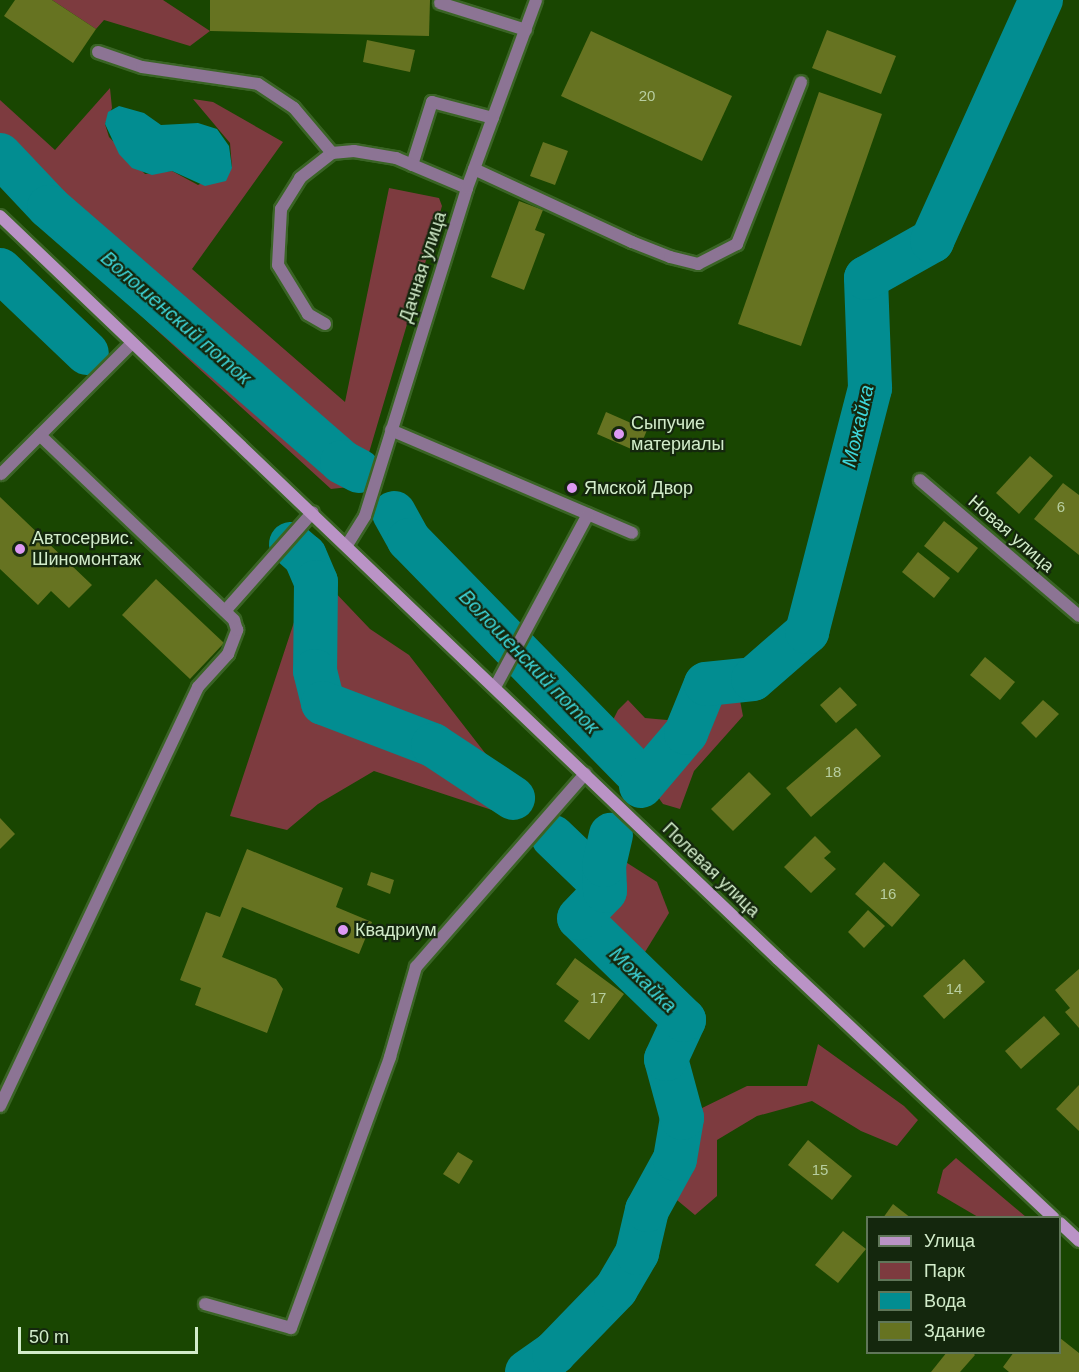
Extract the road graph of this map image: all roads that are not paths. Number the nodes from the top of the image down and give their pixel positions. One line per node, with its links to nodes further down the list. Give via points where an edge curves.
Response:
1 (536, 0): 3 (street, Дачная улица)
2 (440, 3): 3 (street)
3 (526, 30): 6 (street, Дачная улица)
4 (98, 52): 7 (street, via 142,67 258,84 294,108)
5 (801, 82): 9 (street, via 737,244 698,264 670,258 632,242)
6 (493, 118): 8 (street, via 432,102); 9 (street, Дачная улица)
7 (332, 153): 8 (street, via 354,151); 12 (street, via 300,178 281,209 277,237 279,265 291,291 308,314)
8 (412, 165): 10 (street)
9 (474, 169): 10 (street, Дачная улица)
10 (467, 188): 14 (street, Дачная улица)
11 (0, 216): 13 (main road, Полевая улица)
12 (325, 324)
13 (132, 343): 15 (street); 18 (main road, Полевая улица)
14 (391, 430): 19 (street); 21 (street, Дачная улица, via 365,516)
15 (40, 435): 16 (street); 22 (street)
16 (1, 474)
17 (920, 480): 23 (street, Новая улица)
18 (313, 512): 21 (main road, Полевая улица); 22 (street)
19 (588, 514): 20 (street); 24 (street)
20 (632, 533)
21 (347, 544): 24 (main road, Полевая улица)
22 (225, 611): 26 (street, via 234,620 236,642 198,687)
23 (1079, 616)
24 (495, 687): 25 (main road, Полевая улица)
25 (585, 774): 27 (main road, Полевая улица); 30 (street, via 416,967 390,1057 291,1328)
26 (0, 1106)
27 (1052, 1216)
28 (1061, 1225): 29 (main road)
29 (1079, 1241)
30 (205, 1304)

